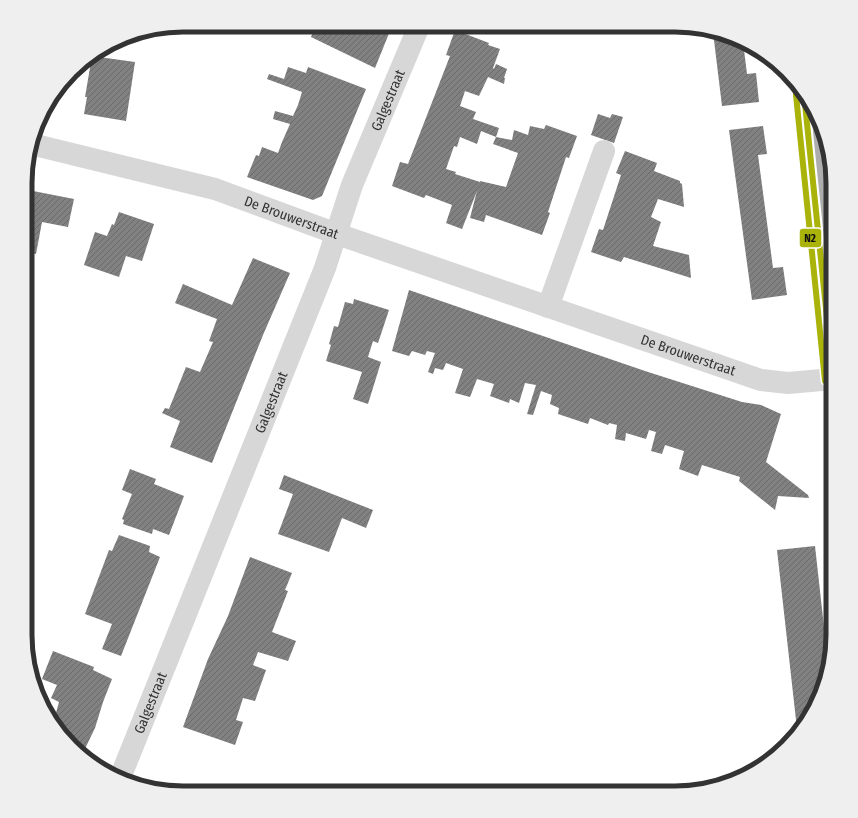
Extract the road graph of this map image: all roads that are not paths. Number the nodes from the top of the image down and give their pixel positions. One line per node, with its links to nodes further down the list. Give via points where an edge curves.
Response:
1 (416, 32): 5 (street, Galgestraat, via 352,185)
2 (805, 106): 7 (main road)
3 (37, 144): 5 (street, De Brouwerstraat, via 215,189)
4 (604, 151): 6 (street)
5 (337, 234): 6 (street, De Brouwerstraat); 9 (street, Galgestraat)
6 (548, 306): 8 (street, De Brouwerstraat, via 761,380 788,383)
7 (826, 310)
8 (826, 380)
9 (122, 773)

